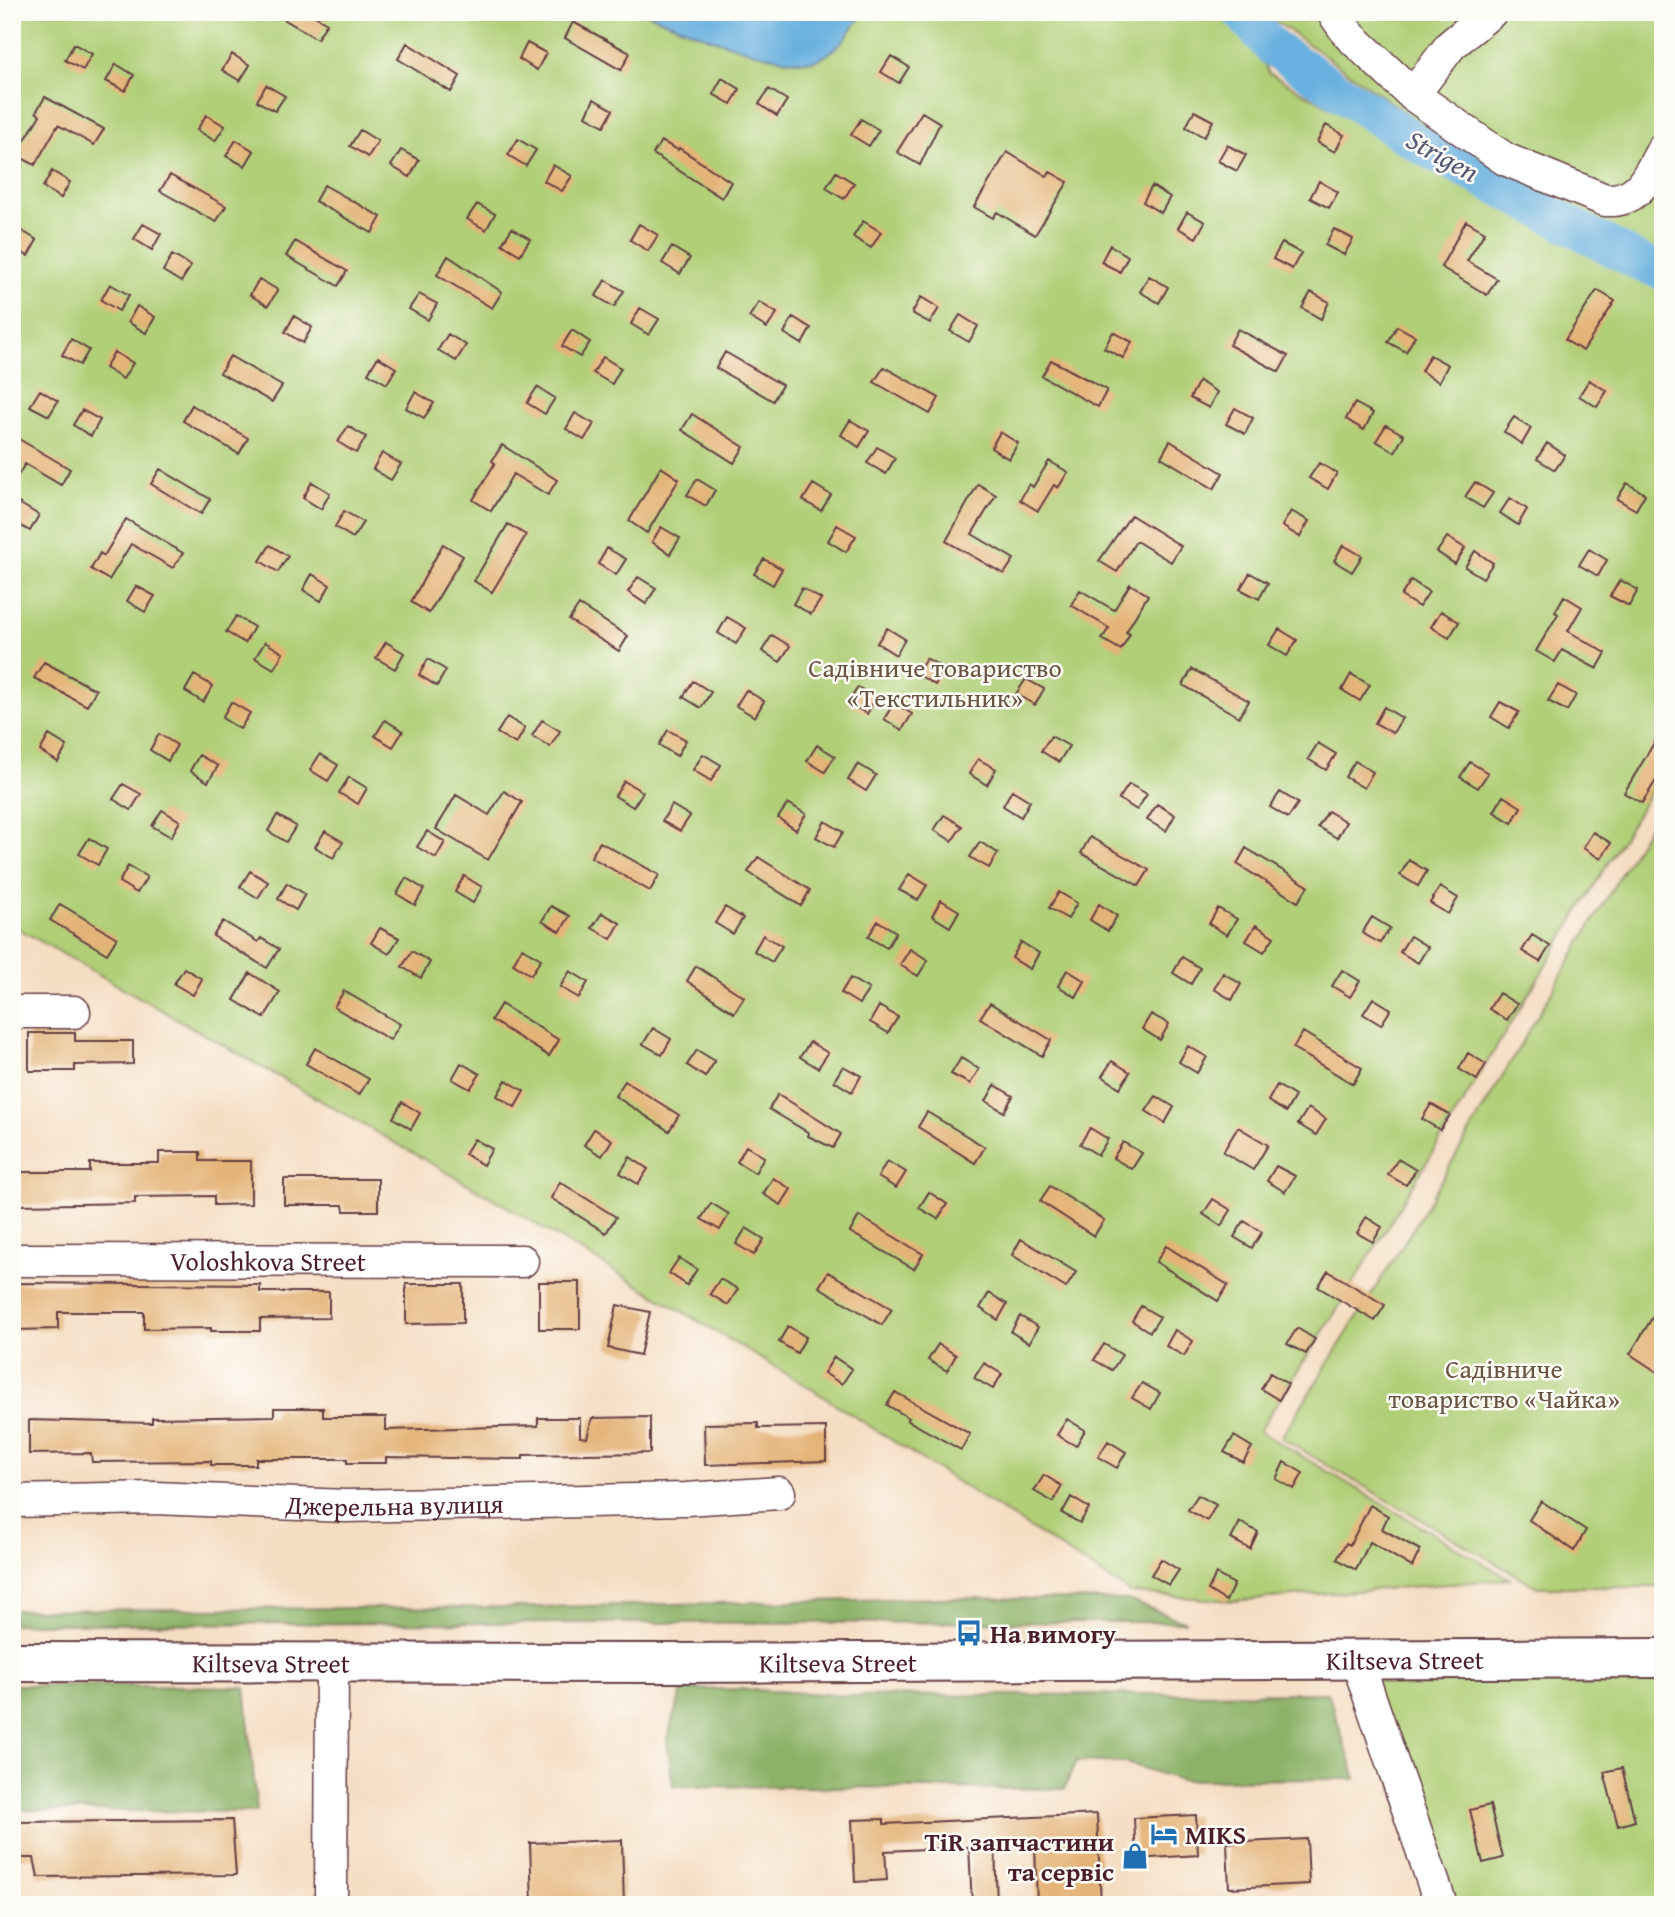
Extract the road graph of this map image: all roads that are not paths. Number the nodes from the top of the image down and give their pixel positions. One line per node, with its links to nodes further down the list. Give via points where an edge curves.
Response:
1 (1333, 12): 3 (street, via 1349,35)
2 (1491, 12): 3 (street, via 1451,45)
3 (1413, 94): 4 (street, via 1505,159 1605,200 1622,201 1638,191)
4 (1663, 149)
5 (12, 1012): 6 (street)
6 (74, 1012)
7 (12, 1260): 8 (street, Voloshkova Street)
8 (522, 1261)
9 (779, 1493): 10 (street, Джерельна вулиця, via 345,1506 155,1498)
10 (12, 1501)
11 (1663, 1658): 12 (main road, Kiltseva Street)
12 (1357, 1660): 14 (main road, Kiltseva Street); 16 (street)
13 (12, 1662): 14 (main road, Kiltseva Street)
14 (332, 1664): 15 (street)
15 (331, 1905)
16 (1441, 1905)

